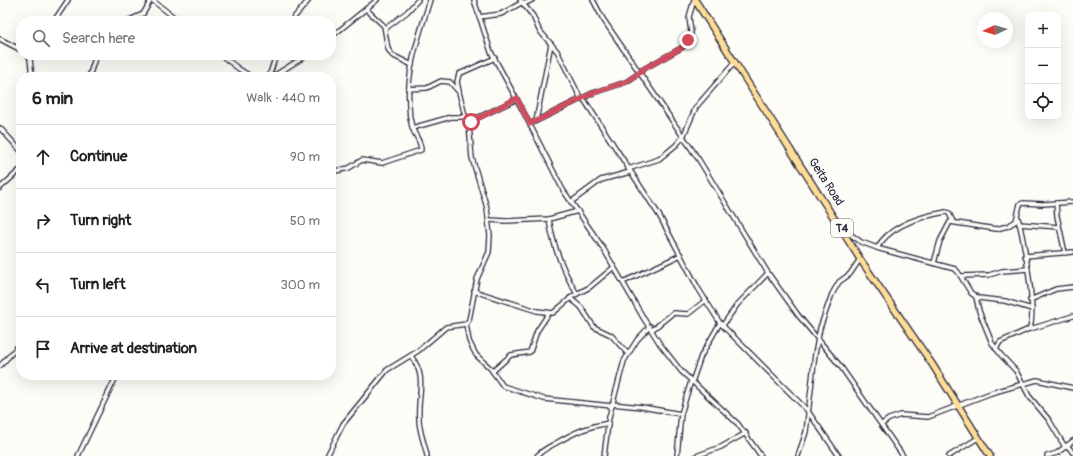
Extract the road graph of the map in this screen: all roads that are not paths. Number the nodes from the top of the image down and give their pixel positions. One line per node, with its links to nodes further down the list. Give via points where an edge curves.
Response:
1 (68, 0): 13 (street)
2 (152, 0): 14 (street); 15 (street)
3 (309, 0): 16 (street)
4 (377, 0): 12 (street)
5 (418, 0): 18 (street)
6 (430, 0): 30 (street)
7 (474, 0): 17 (street)
8 (532, 0): 11 (street)
9 (592, 0): 36 (street)
10 (694, 0): 29 (highway, Geita Road / T4); 36 (street, via 689,17 691,33 683,47)
11 (522, 2): 17 (street, via 501,14); 21 (street, via 533,16 539,30)
12 (366, 9): 18 (street, via 378,18); 19 (street)
13 (57, 16)
14 (138, 16)
15 (173, 16)
16 (295, 16)
17 (479, 18): 23 (street)
18 (385, 29): 30 (street, via 388,49 392,55)
19 (336, 33)
20 (0, 39): 22 (street)
21 (551, 43): 40 (street); 43 (street)
22 (16, 47)
23 (495, 58): 38 (street, via 459,74); 39 (street)
24 (30, 60): 31 (street)
25 (95, 60): 32 (street)
26 (227, 60): 33 (street)
27 (275, 60): 34 (street)
28 (299, 60): 35 (street)
29 (735, 62): 47 (street, via 696,107); 63 (highway, Geita Road / T4)
30 (412, 65): 37 (street)
31 (32, 72)
32 (91, 72)
33 (243, 72)
34 (271, 72)
35 (278, 72)
36 (640, 72): 40 (street, via 626,82); 47 (street)
37 (408, 89): 38 (street, via 427,88 446,81 454,85); 46 (street)
38 (459, 92): 41 (street)
39 (517, 98): 42 (street); 44 (street)
40 (582, 98): 43 (street); 50 (street)
41 (465, 116): 42 (street); 46 (street, via 436,120)
42 (480, 117): 59 (street, via 471,122 469,132 472,158)
43 (536, 121): 44 (street)
44 (530, 124): 53 (street)
45 (0, 128): 48 (street)
46 (412, 128): 49 (street, via 420,144 421,150 418,152 382,163 362,160 349,168)
47 (683, 137): 50 (street, via 659,159); 73 (street)
48 (16, 146)
49 (336, 171)
50 (629, 171): 53 (street, via 601,180); 67 (street)
51 (16, 174): 52 (street)
52 (0, 188)
53 (571, 202): 56 (street)
54 (1073, 202): 55 (street)
55 (1056, 203): 57 (street, via 1020,204); 62 (street)
56 (578, 211): 58 (street); 71 (street)
57 (1017, 218): 60 (street, via 1008,226 996,229); 61 (street)
58 (549, 219): 59 (street, via 501,222); 78 (street, via 562,267)
59 (489, 220): 77 (street, via 489,252)
60 (953, 222): 64 (street, via 946,212 925,216 894,230); 70 (street, via 944,230)
61 (1019, 224): 62 (street); 68 (street)
62 (1059, 227): 66 (street)
63 (843, 229): 64 (street, via 861,242); 69 (highway, Geita Road / T4)
64 (877, 248): 70 (street)
65 (1073, 252): 66 (street)
66 (1065, 253): 68 (street)
67 (681, 255): 75 (street); 81 (street)
68 (1025, 256): 72 (street)
69 (860, 259): 90 (street, via 850,274 839,282 832,294); 102 (highway, Geita Road / T4)
70 (934, 263): 74 (street, via 955,269)
71 (614, 266): 75 (street); 78 (street, via 590,287)
72 (1028, 269): 74 (street); 82 (street)
73 (768, 273): 87 (street); 90 (street)
74 (961, 276): 79 (street)
75 (622, 282): 88 (street)
76 (1073, 287): 82 (street, via 1056,289)
77 (474, 291): 84 (street); 86 (street)
78 (577, 294): 80 (street)
79 (976, 297): 83 (street, via 1005,301); 92 (street, via 987,335)
80 (570, 298): 84 (street, via 557,311); 93 (street, via 594,327 611,335)
81 (706, 300): 87 (street); 88 (street, via 688,314 670,315)
82 (1030, 300): 83 (street)
83 (1032, 309): 89 (street, via 1033,320)
84 (549, 313): 96 (street, via 537,331 530,352 511,355)
85 (1073, 316): 89 (street)
86 (466, 324): 94 (street, via 446,326); 96 (street, via 469,341 476,355)
87 (722, 324): 98 (street, via 701,356); 103 (street)
88 (651, 328): 93 (street); 98 (street, via 672,360)
89 (1030, 329): 92 (street, via 1000,342)
90 (818, 339): 103 (street); 106 (street)
91 (16, 348): 95 (street)
92 (996, 349): 99 (street, via 1016,371)
93 (628, 354): 101 (street, via 624,360)
94 (411, 356): 113 (street, via 387,370 344,424); 114 (street, via 421,372 418,421)
95 (0, 366)
96 (493, 371): 101 (street, via 503,386 536,396)
97 (115, 380): 112 (street)
98 (692, 381): 104 (street); 107 (street)
99 (1023, 384): 100 (street, via 1042,381); 102 (street); 110 (street, via 1033,402)
100 (1073, 388)
101 (612, 405): 104 (street); 105 (street)
102 (958, 405): 106 (street, via 924,418 908,414 894,417); 108 (highway, Geita Road / T4)
103 (807, 410): 120 (street, via 806,432); 121 (street)
104 (681, 414): 117 (street)
105 (609, 423): 115 (street, via 586,427 575,432); 116 (street)
106 (882, 424): 122 (street)
107 (746, 433): 118 (street, via 721,447); 119 (street)
108 (978, 438): 123 (street); 124 (highway, Geita Road / T4)
109 (1073, 441): 110 (street)
110 (1066, 446): 111 (street); 125 (street, via 1058,453)
111 (1073, 453)
112 (78, 456)
113 (327, 456)
114 (427, 456)
115 (537, 456)
116 (604, 456)
117 (677, 456)
118 (696, 456)
119 (762, 456)
120 (798, 456)
121 (839, 456)
122 (903, 456)
123 (949, 456)
124 (990, 456)
125 (1047, 456)

